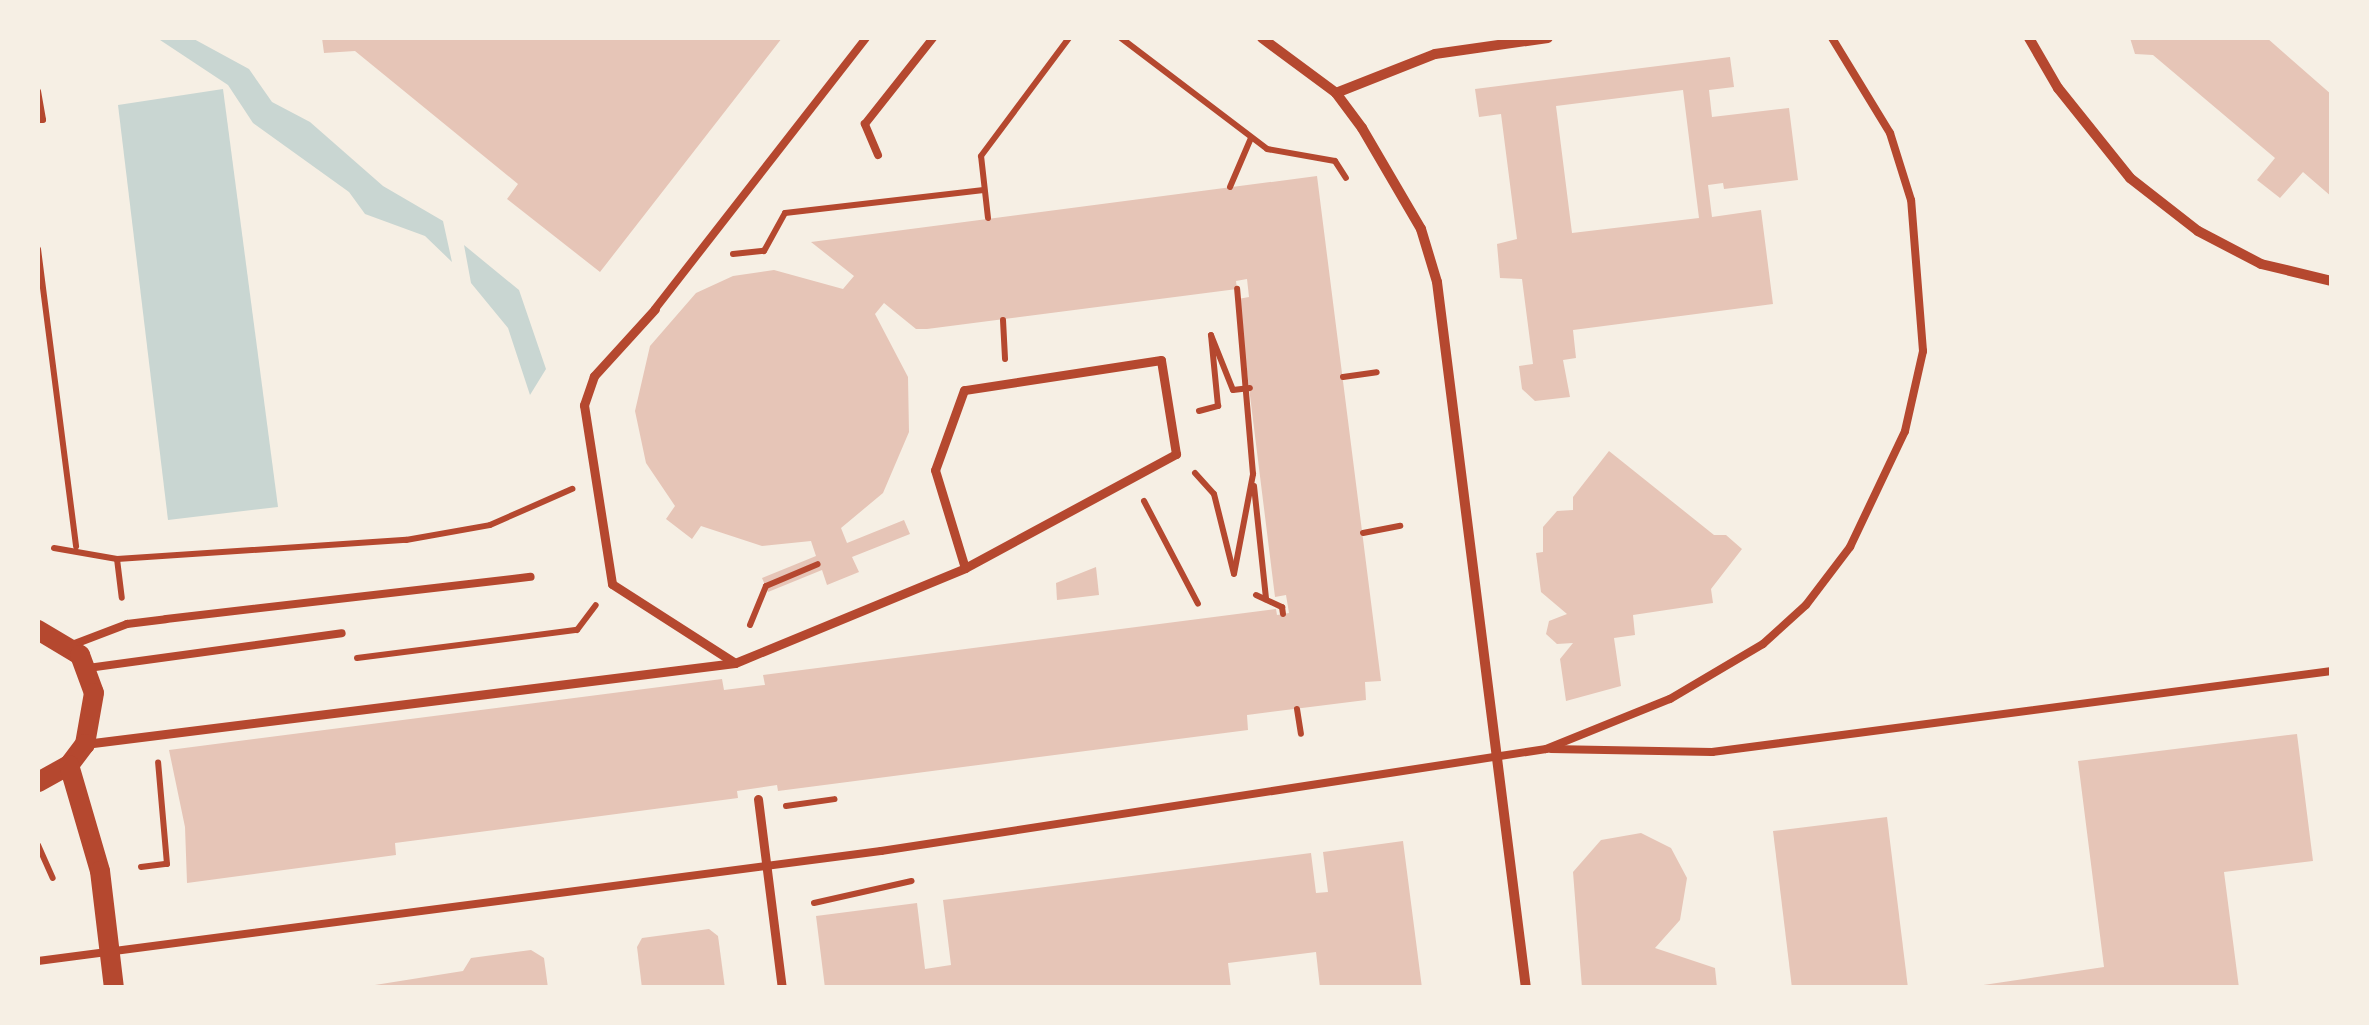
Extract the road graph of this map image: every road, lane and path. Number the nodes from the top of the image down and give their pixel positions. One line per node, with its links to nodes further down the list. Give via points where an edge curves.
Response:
1 (866, 38): 23 (lane)
2 (932, 38): 14 (lane, via 865,124)
3 (1068, 38): 17 (path, via 981,156)
4 (1122, 38): 13 (path)
5 (1262, 38): 11 (street)
6 (1548, 38): 9 (street)
7 (1832, 38): 59 (lane, via 1890,133 1912,200 1921,272 1923,351 1886,478 1850,547 1806,605 1763,644 1624,722)
8 (2029, 38): 21 (street, via 2058,88 2130,178 2198,231 2261,264)
9 (1487, 42): 11 (street)
10 (38, 91): 12 (path)
11 (1336, 93): 61 (street, via 1421,229 1437,282)
12 (38, 120)
13 (1251, 138): 15 (path, via 1268,150 1335,161); 16 (path)
14 (878, 154)
15 (1346, 178)
16 (1230, 187)
17 (984, 190): 18 (path); 20 (path, via 785,212)
18 (988, 218)
19 (38, 249): 36 (path)
20 (764, 251)
21 (2332, 281)
22 (1236, 289): 28 (path)
23 (655, 309): 32 (street, via 594,376 584,405)
24 (1002, 320): 26 (path)
25 (1377, 372): 27 (path)
26 (1007, 375)
27 (1343, 377)
28 (1246, 389): 29 (path, via 1233,390 1212,335 1218,406); 31 (path)
29 (1173, 416): 30 (street); 40 (street, via 1161,360 964,390 936,470)
30 (1176, 454): 31 (path, via 1214,494 1234,574); 33 (street)
31 (1253, 474): 45 (path)
32 (591, 479): 38 (path, via 490,525 406,540); 42 (street)
33 (1132, 483): 40 (street); 47 (path, via 1170,542)
34 (1400, 526): 35 (path)
35 (1363, 532)
36 (76, 547): 37 (path); 38 (path)
37 (54, 548)
38 (117, 559): 46 (path)
39 (818, 564): 43 (path)
40 (965, 568): 53 (street)
41 (531, 576): 51 (lane, via 126,624)
42 (612, 584): 52 (path, via 576,630); 53 (street)
43 (766, 586)
44 (1256, 595): 45 (path)
45 (1266, 599): 48 (path)
46 (122, 601)
47 (1198, 604)
48 (1283, 614)
49 (38, 630): 51 (main road)
50 (342, 634): 54 (lane)
51 (69, 646): 54 (main road)
52 (345, 659)
53 (735, 663): 58 (street)
54 (88, 668): 58 (main road, via 94,693)
55 (2332, 672): 59 (lane, via 1712,752)
56 (1297, 709): 57 (path)
57 (1301, 734)
58 (85, 744): 62 (main road)
59 (1546, 749): 61 (lane)
60 (160, 750): 67 (path, via 167,864)
61 (1498, 756): 71 (lane, via 881,850); 74 (street)
62 (70, 765): 63 (main road); 72 (main road, via 100,871)
63 (38, 782)
64 (835, 799): 65 (path)
65 (759, 804): 73 (street)
66 (38, 844): 68 (path)
67 (141, 867)
68 (53, 878)
69 (912, 881): 70 (path)
70 (814, 903)
71 (38, 960)
72 (114, 988)
73 (782, 988)
74 (1526, 988)

